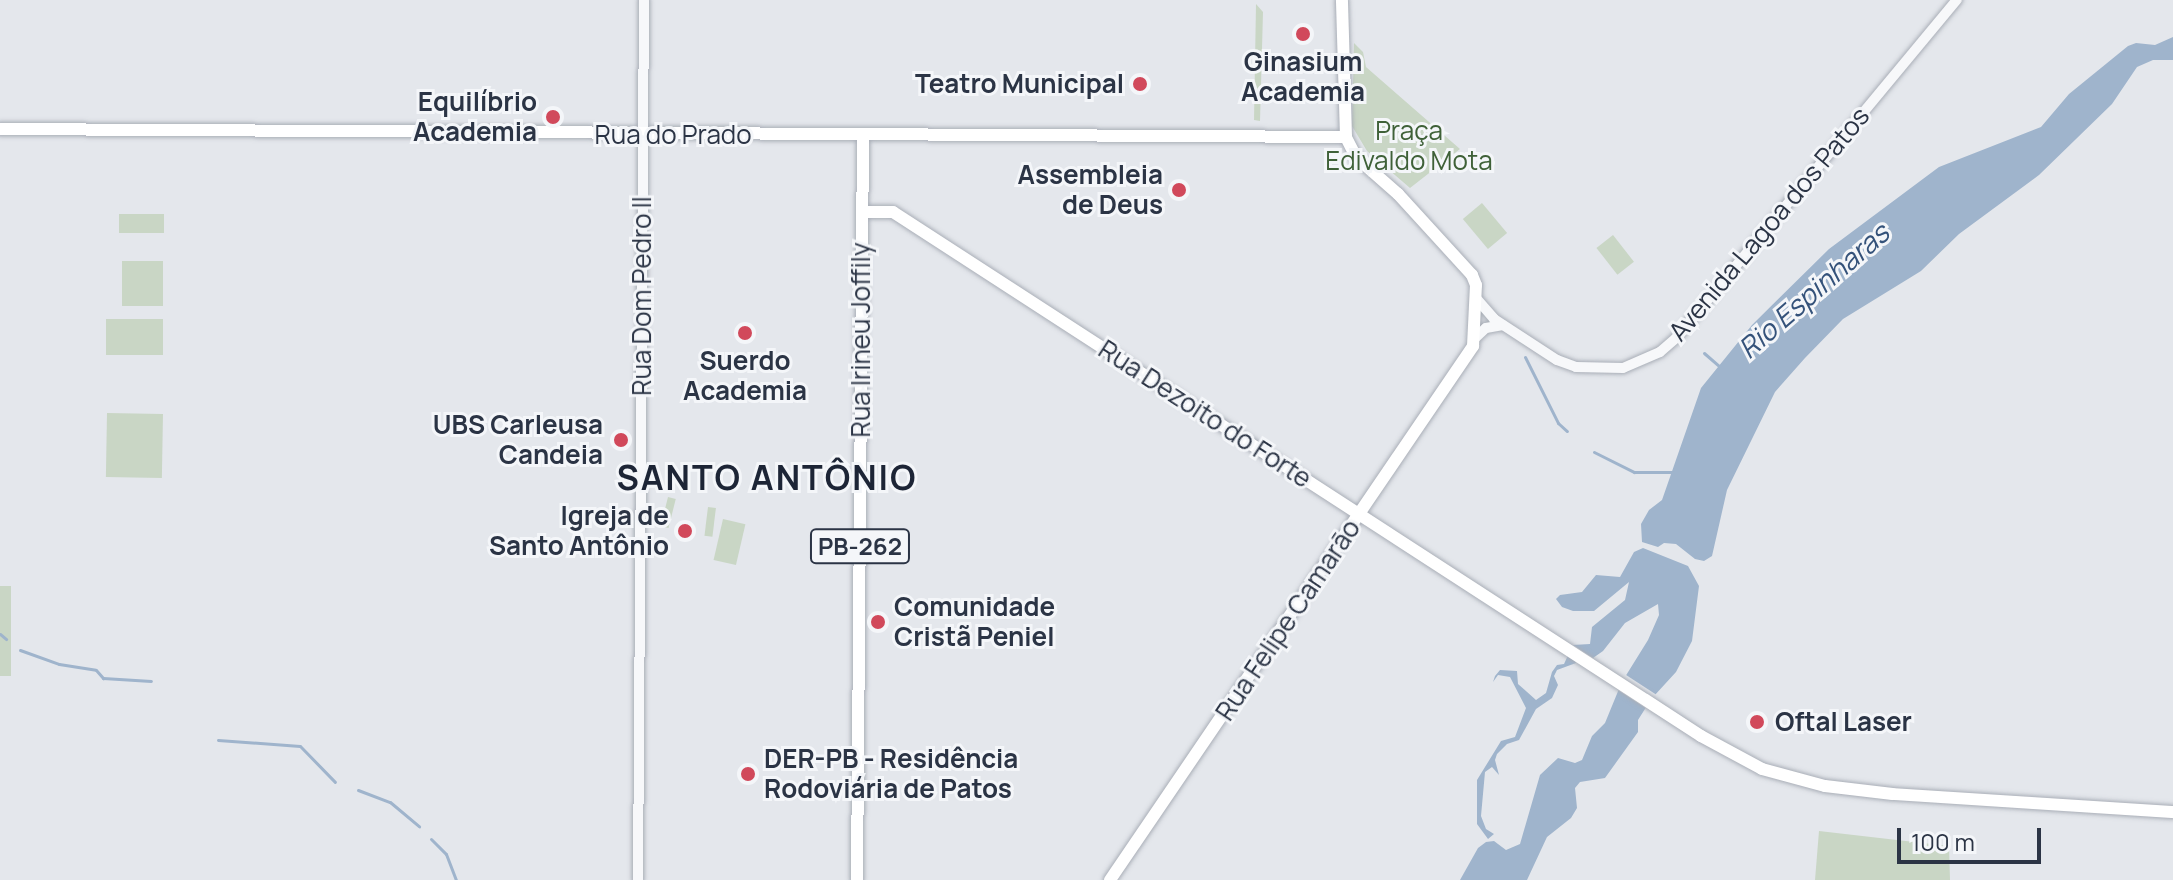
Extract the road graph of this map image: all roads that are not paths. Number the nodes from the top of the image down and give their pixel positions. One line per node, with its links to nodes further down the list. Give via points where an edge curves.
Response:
1 (644, 0): 5 (street, Rua Dom Pedro II)
2 (1342, 0): 7 (main road)
3 (1957, 0): 12 (street, Avenida Lagoa dos Patos, via 1660,352 1623,368 1576,367)
4 (0, 129): 5 (main road, Rua do Prado)
5 (643, 135): 6 (main road, Rua do Prado); 16 (street, Rua Dom Pedro II)
6 (863, 135): 7 (main road, Rua do Prado); 8 (main road, Rua Irineu Joffily / PB-262)
7 (1346, 137): 9 (main road, via 1356,157 1466,266 1475,281)
8 (862, 212): 14 (main road, Rua Dezoito do Forte, via 893,212); 17 (main road, Rua Irineu Joffily / PB-262)
9 (1476, 298): 10 (street, Avenida Lagoa dos Patos); 11 (main road, Rua Felipe Camarão)
10 (1489, 315): 11 (street); 12 (street, Avenida Lagoa dos Patos)
11 (1475, 323): 13 (main road, Rua Felipe Camarão)
12 (1503, 325): 13 (street, via 1486,328)
13 (1474, 339): 14 (main road, Rua Felipe Camarão, via 1466,360)
14 (1360, 514): 15 (main road, Rua Dezoito do Forte, via 1701,736 1762,769 1825,786); 18 (main road, Rua Felipe Camarão)
15 (2173, 812)
16 (638, 880)
17 (857, 880)
18 (1110, 880)

